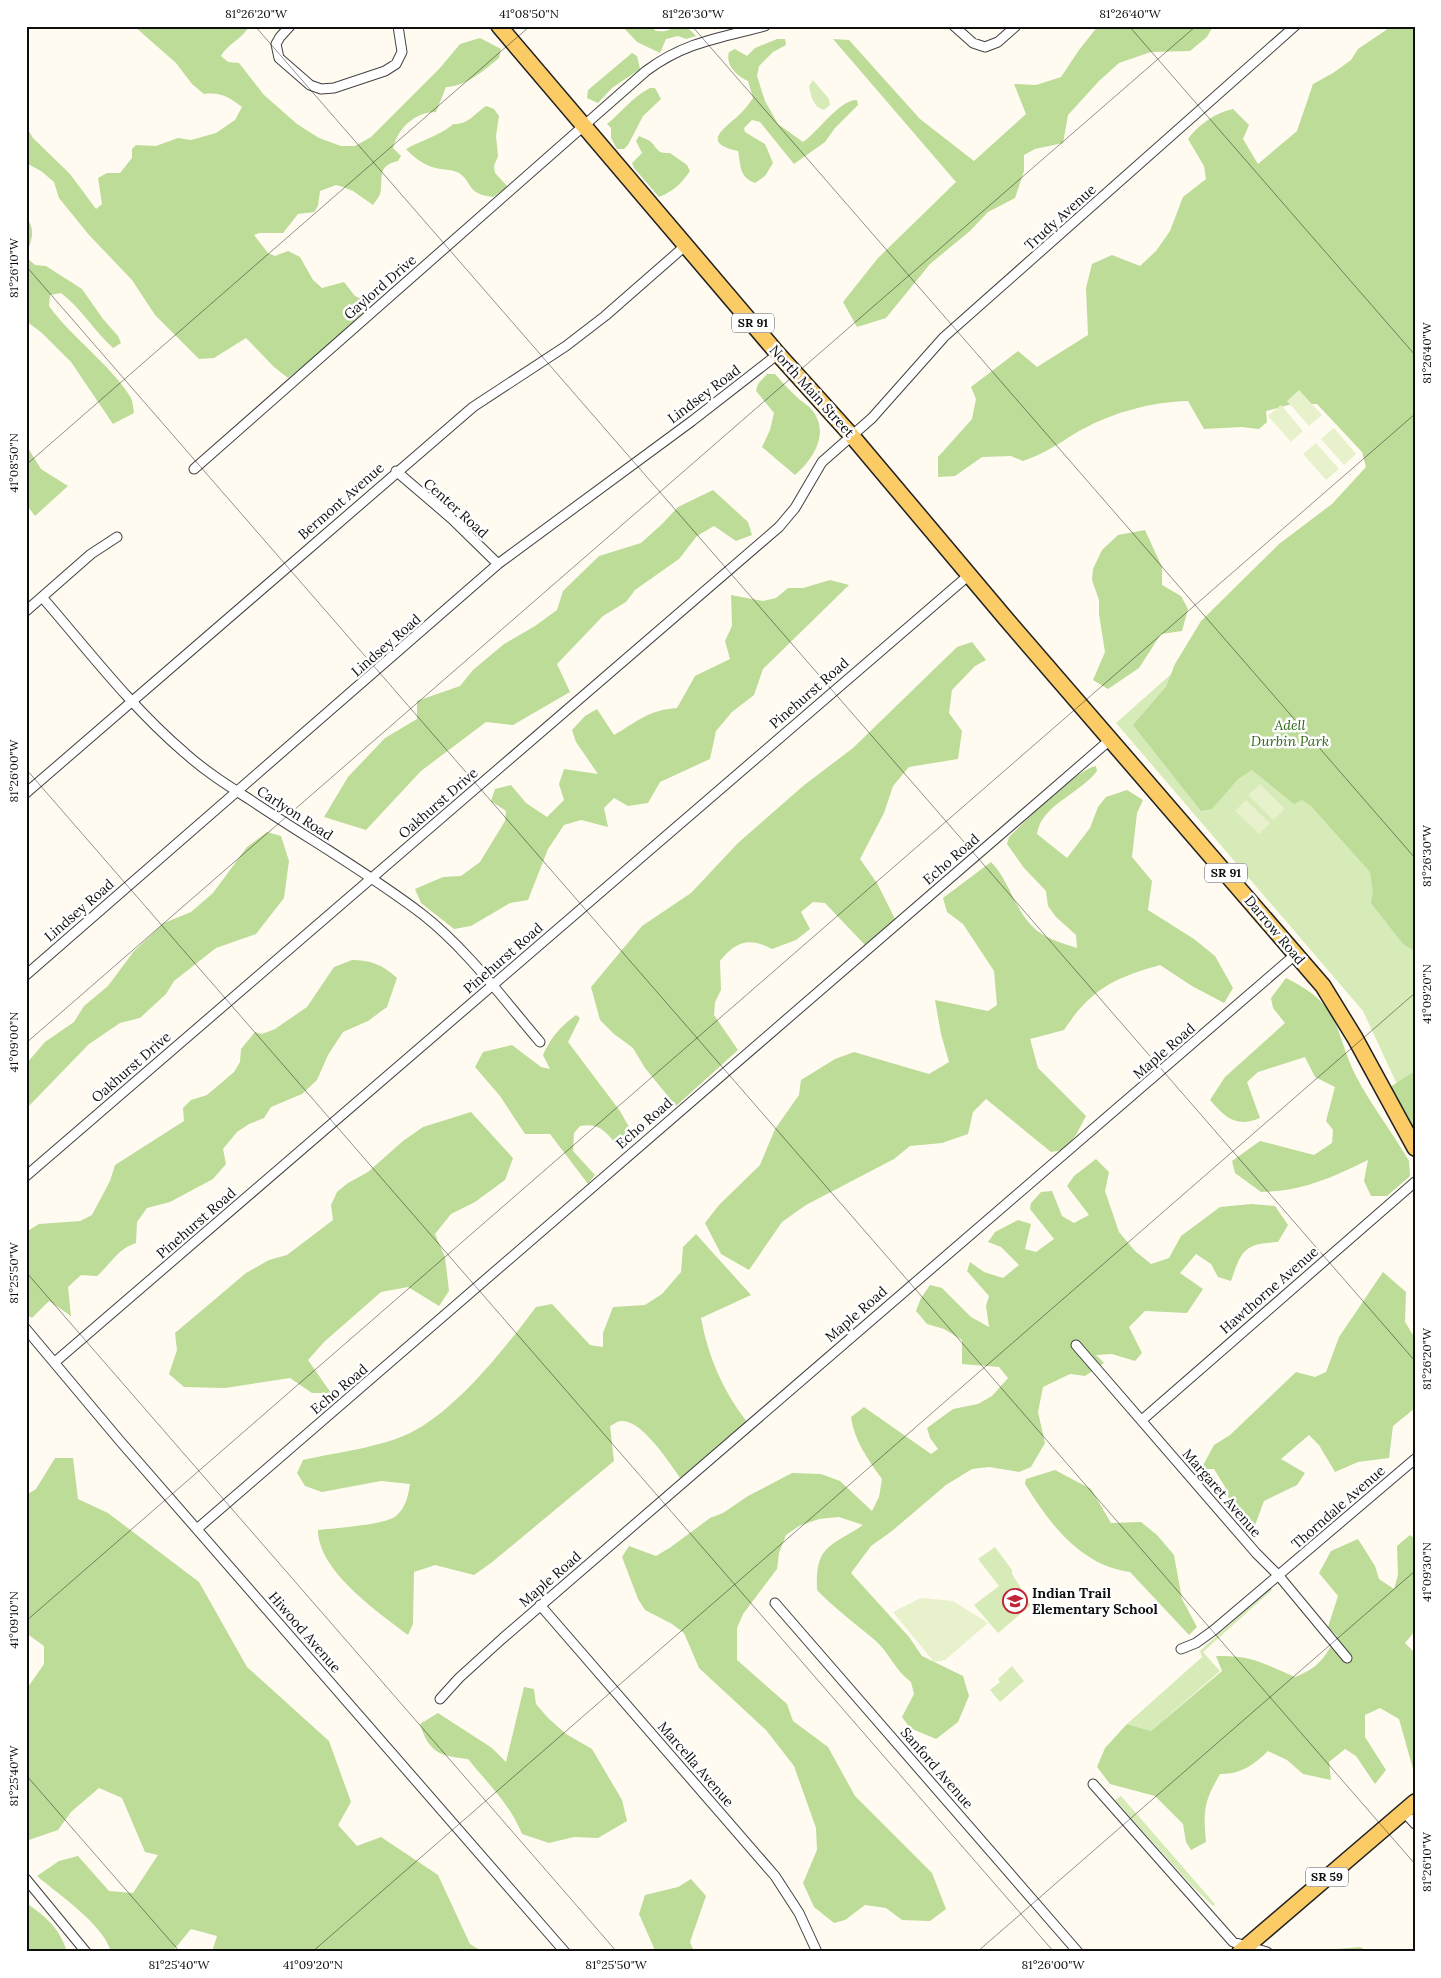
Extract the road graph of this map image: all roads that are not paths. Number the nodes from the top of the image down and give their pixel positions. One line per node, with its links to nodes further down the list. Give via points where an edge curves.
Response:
1 (290, 26): 2 (street, via 276,44 279,58 310,85 326,89 391,68 402,52)
2 (398, 26)
3 (499, 26): 8 (main road, North Main Street / SR 91)
4 (765, 26): 8 (street, Gaylord Drive, via 694,43 661,59)
5 (954, 26): 6 (street, via 985,48 998,42)
6 (1016, 26)
7 (1295, 26): 11 (street, Trudy Avenue, via 944,337 879,411)
8 (584, 127): 9 (main road, North Main Street / SR 91); 12 (street, Gaylord Drive)
9 (685, 246): 10 (main road, North Main Street / SR 91); 13 (street, Bermont Avenue, via 605,316 566,346 473,407)
10 (778, 354): 11 (main road, North Main Street / SR 91); 15 (street, Lindsey Road)
11 (852, 436): 16 (main road, North Main Street / SR 91); 24 (street, Oakhurst Drive, via 816,469 779,527)
12 (194, 469)
13 (396, 471): 15 (street, Center Road); 20 (street, Bermont Avenue)
14 (117, 537): 17 (street, via 91,554)
15 (498, 564): 22 (street, Lindsey Road)
16 (969, 575): 19 (main road, North Main Street / SR 91); 27 (street, Pinehurst Road)
17 (42, 597): 18 (street); 20 (street, Carlyon Road)
18 (26, 611)
19 (1007, 620): 21 (main road, Darrow Road / SR 91)
20 (131, 701): 22 (street, Carlyon Road, via 184,753); 23 (street, Bermont Avenue)
21 (1110, 739): 25 (main road, Darrow Road / SR 91); 37 (street, Echo Road)
22 (238, 792): 24 (street, Carlyon Road); 26 (street, Lindsey Road)
23 (26, 793)
24 (373, 878): 27 (street, Carlyon Road, via 442,931); 30 (street, Oakhurst Drive)
25 (1296, 954): 29 (main road, Darrow Road / SR 91, via 1343,1016); 40 (street, Maple Road)
26 (26, 975)
27 (492, 986): 28 (street, Carlyon Road); 34 (street, Pinehurst Road)
28 (540, 1042)
29 (1415, 1148)
30 (26, 1176)
31 (1415, 1182): 35 (street, Hawthorne Avenue)
32 (26, 1329): 34 (street, Hiwood Avenue)
33 (1076, 1345): 35 (street, Margaret Avenue)
34 (55, 1362): 37 (street, Hiwood Avenue)
35 (1142, 1420): 38 (street, Margaret Avenue)
36 (1415, 1459): 38 (street, Thorndale Avenue)
37 (197, 1529): 50 (street, Hiwood Avenue)
38 (1279, 1576): 41 (street, Thorndale Avenue, via 1214,1630); 42 (street, Margaret Avenue)
39 (775, 1603): 52 (street, Sanford Avenue)
40 (540, 1605): 43 (street, Maple Road); 51 (street, Marcella Avenue, via 774,1876 798,1913)
41 (1181, 1649)
42 (1347, 1658)
43 (440, 1699)
44 (1093, 1784): 48 (street, via 1233,1942)
45 (1409, 1807): 46 (street); 48 (main road, SR 59)
46 (1415, 1824)
47 (26, 1879): 49 (street)
48 (1244, 1948): 53 (street)
49 (86, 1952)
50 (565, 1952)
51 (817, 1952)
52 (1078, 1952)
53 (1267, 1952)

